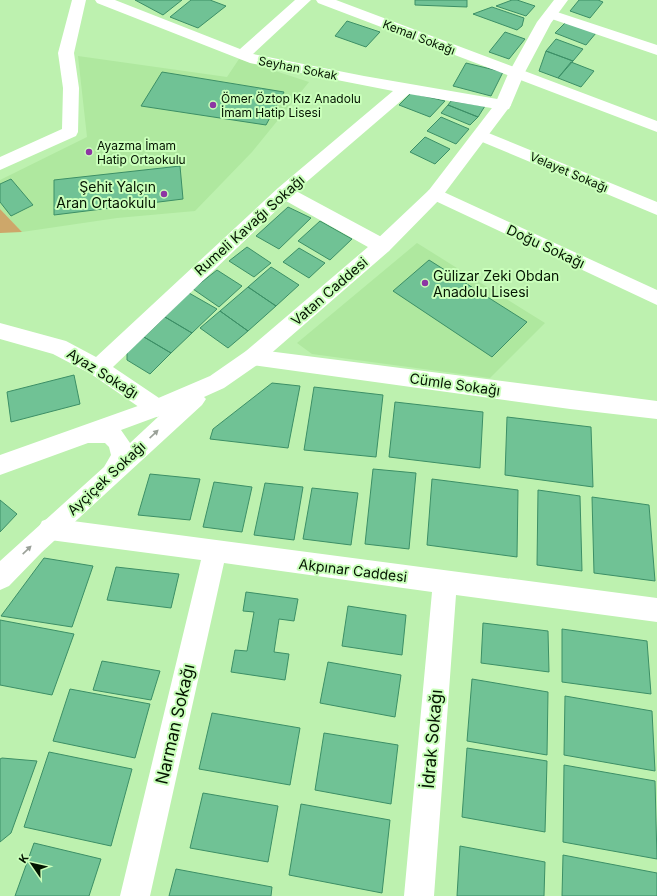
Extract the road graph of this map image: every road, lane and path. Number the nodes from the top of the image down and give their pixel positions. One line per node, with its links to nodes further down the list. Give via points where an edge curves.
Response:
1 (79, 0): 14 (street, via 66,53 71,88 70,132)
2 (102, 0): 8 (street, Seyhan Sokak)
3 (304, 0): 8 (street)
4 (323, 0): 9 (street, Kemal Sokağı)
5 (561, 0): 6 (street, Vatan Caddesi)
6 (551, 14): 7 (street); 9 (street, Vatan Caddesi, via 544,22)
7 (657, 50)
8 (242, 55): 10 (street, Seyhan Sokak, via 255,60)
9 (516, 74): 11 (street, Vatan Caddesi); 12 (street, Kemal Sokağı)
10 (404, 88): 11 (street, Seyhan Sokak); 15 (street, Rumeli Kavağı Sokağı)
11 (503, 105): 13 (street, Vatan Caddesi)
12 (657, 127)
13 (481, 135): 16 (street, Vatan Caddesi); 17 (street, Velayet Sokağı)
14 (0, 164)
15 (284, 192): 18 (street); 22 (street, Rumeli Kavağı Sokağı)
16 (435, 194): 18 (street, Vatan Caddesi); 19 (street, Doğu Sokağı)
17 (657, 209)
18 (382, 246): 21 (street, Vatan Caddesi)
19 (657, 298)
20 (0, 331): 22 (street, Ayaz Sokağı, via 59,347)
21 (253, 357): 23 (street, Vatan Caddesi); 25 (street, Cümle Sokağı)
22 (98, 368): 24 (street, Ayaz Sokağı)
23 (217, 382): 24 (street, Vatan Caddesi); 28 (street, Ayçiçek Sokağı, one-way to 23, via 170,419)
24 (157, 408): 26 (street, Vatan Caddesi)
25 (657, 410)
26 (78, 436): 27 (street, Vatan Caddesi); 28 (street, via 104,432 116,437 119,442 122,456)
27 (0, 465)
28 (104, 481): 29 (street, Ayçiçek Sokağı)
29 (50, 529): 30 (street, Akpınar Caddesi); 31 (street, Ayçiçek Sokağı, one-way to 29)
30 (215, 551): 32 (street, Akpınar Caddesi); 34 (street, Narman Sokağı)
31 (0, 578)
32 (445, 582): 33 (street, Akpınar Caddesi); 35 (street, İdrak Sokağı)
33 (657, 610)
34 (135, 896)
35 (419, 896)

